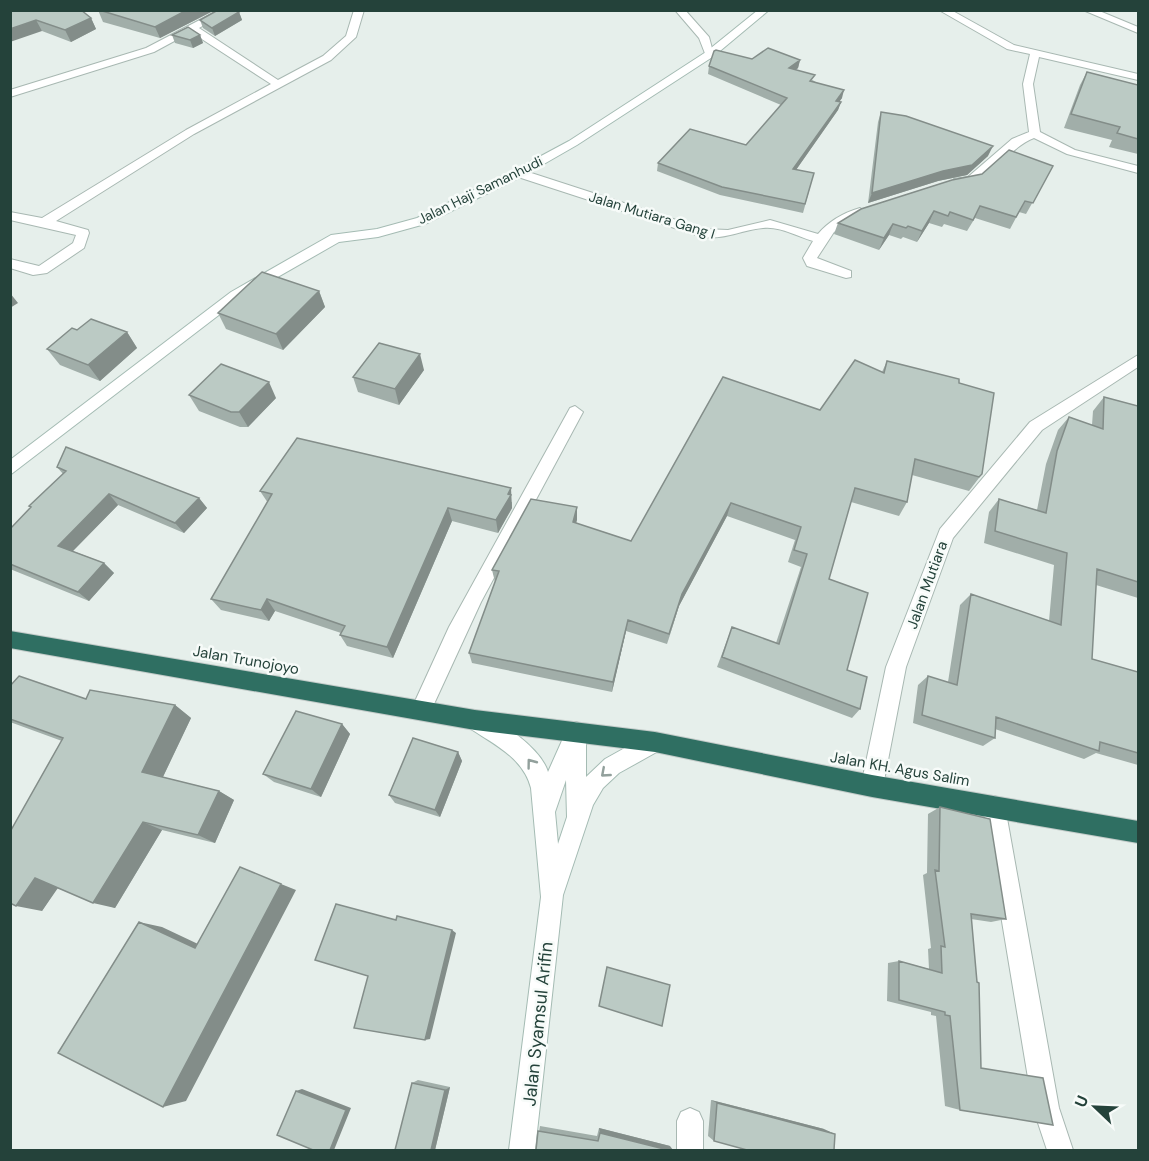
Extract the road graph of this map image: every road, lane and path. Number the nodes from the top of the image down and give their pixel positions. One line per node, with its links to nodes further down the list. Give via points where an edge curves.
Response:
1 (227, 10): 7 (street)
2 (359, 10): 12 (street, via 351,37 327,58)
3 (679, 10): 9 (street, via 704,37)
4 (765, 10): 9 (street, Jalan Haji Samanhudi)
5 (944, 10): 10 (street, via 1011,47)
6 (1087, 10): 8 (street)
7 (193, 28): 12 (street); 13 (street, via 150,50)
8 (1138, 30)
9 (710, 54): 16 (street, Jalan Haji Samanhudi, via 573,143)
10 (1035, 54): 11 (street); 14 (street, via 1028,84)
11 (1138, 77)
12 (276, 83): 20 (street)
13 (10, 94)
14 (1035, 134): 15 (street, via 1071,152); 17 (street, via 1016,141 972,180)
15 (1138, 170)
16 (519, 173): 21 (street, Jalan Mutiara Gang I, via 702,232 730,235 763,224); 26 (street, Jalan Haji Samanhudi, via 421,221 336,238 306,254 236,295)
17 (943, 186)
18 (876, 206): 21 (street, via 829,228)
19 (10, 216): 20 (street)
20 (45, 222): 22 (street, via 83,232 79,245 42,270)
21 (819, 239): 23 (street, via 811,262)
22 (10, 263)
23 (846, 274)
24 (1138, 360): 32 (street, Jalan Mutiara, via 1036,426 946,534 896,667)
25 (575, 412): 28 (street, via 540,482 463,616)
26 (10, 469)
27 (10, 639): 28 (highway, Jalan Trunojoyo)
28 (421, 710): 29 (highway, Jalan Trunojoyo)
29 (475, 720): 30 (highway, Jalan Trunojoyo); 34 (street, one-way to 29, via 542,788 536,766)
30 (576, 732): 31 (highway, Jalan KH. Agus Salim); 34 (street); 35 (street)
31 (655, 742): 32 (highway, Jalan KH. Agus Salim); 35 (street, one-way to 35, via 612,766 596,781 584,799)
32 (872, 786): 33 (highway, Jalan KH. Agus Salim)
33 (994, 807): 36 (highway, Jalan KH. Agus Salim); 41 (street, via 1046,1107)
34 (543, 819): 37 (street)
35 (576, 826): 37 (street)
36 (1138, 832)
37 (552, 897): 39 (street, Jalan Syamsul Arifin)
38 (690, 1121): 40 (street)
39 (522, 1150)
40 (690, 1150)
41 (1060, 1150)

